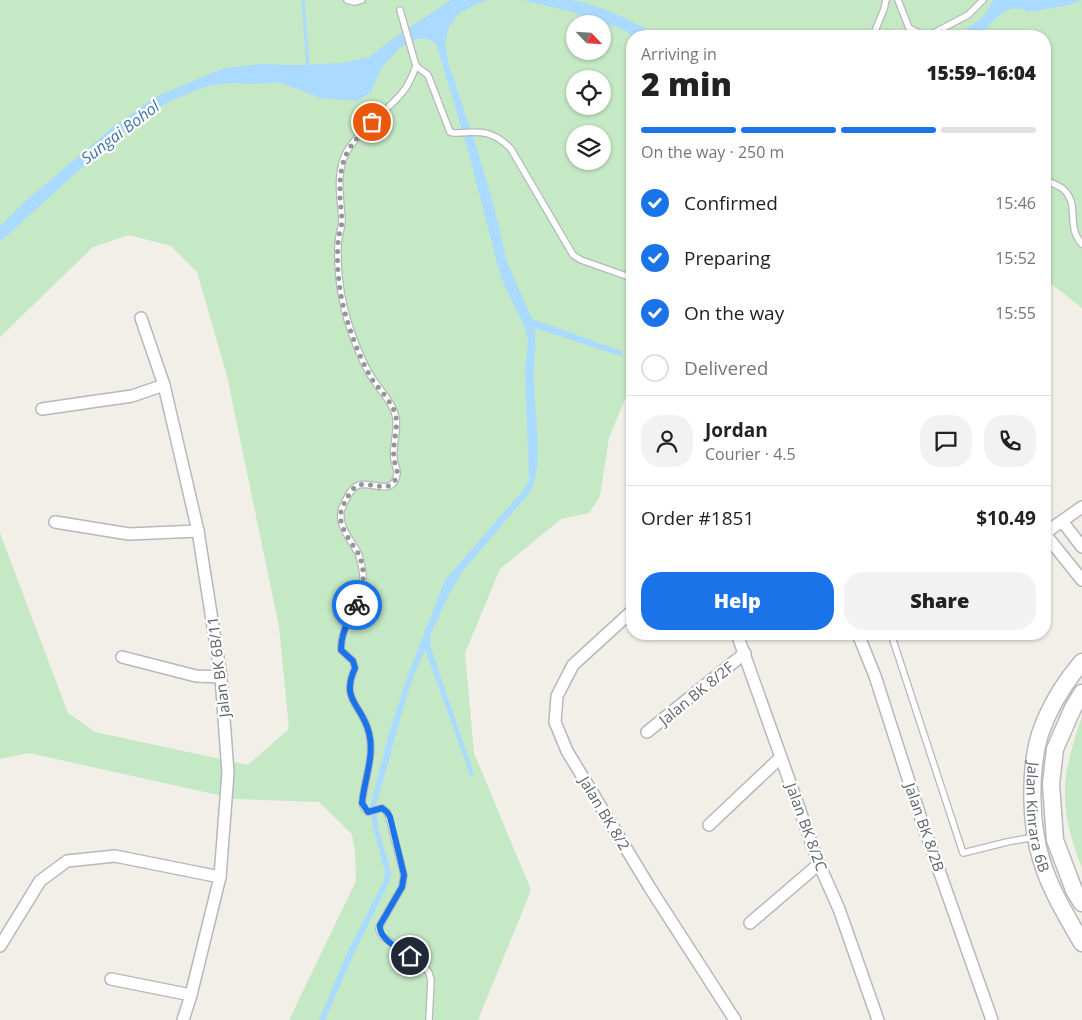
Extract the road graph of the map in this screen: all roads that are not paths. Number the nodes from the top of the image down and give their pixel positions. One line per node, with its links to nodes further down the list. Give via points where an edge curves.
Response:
1 (347, 0): 2 (lane)
2 (362, 0)
3 (886, 0): 7 (lane)
4 (898, 0): 8 (lane, via 909,28)
5 (983, 0): 9 (lane, via 968,15)
6 (400, 10): 10 (lane)
7 (875, 30)
8 (914, 30)
9 (939, 30)
10 (416, 66): 13 (lane, via 428,75 450,132 496,136 511,149 574,254 581,260); 47 (lane, via 404,90 360,134 345,155 339,177 342,222 338,257 343,304 364,362 393,408 396,426 394,460 397,467 397,475 388,486 360,484 354,488 341,511 341,521 358,554 363,574 360,597 346,624 341,650 353,661 355,668 350,680 350,695 370,735 362,803 368,812 382,808 390,817 404,875 402,887 379,930 382,936 430,973)
11 (1051, 183): 12 (lane, via 1062,188 1070,198 1075,236)
12 (1082, 244)
13 (626, 276)
14 (141, 318): 15 (street, Jalan BK 6B/11)
15 (164, 385): 16 (street, via 132,396); 21 (street, Jalan BK 6B/11)
16 (42, 409)
17 (1082, 507): 18 (street)
18 (1062, 521): 20 (street); 23 (street)
19 (55, 522): 21 (street, via 129,534)
20 (1051, 529)
21 (198, 531): 32 (street, Jalan BK 6B/11)
22 (1051, 541): 24 (street)
23 (1082, 548)
24 (1082, 580)
25 (626, 616): 48 (street, Jalan BK 8/2, via 573,665 557,696 555,722 567,751)
26 (740, 640): 29 (street, Jalan BK 8/2C)
27 (860, 640): 50 (street, Jalan BK 8/2B)
28 (893, 640): 37 (lane, via 963,853)
29 (745, 653): 34 (street, Jalan BK 8/2F); 35 (street, Jalan BK 8/2C)
30 (122, 657): 32 (street, via 196,676)
31 (1082, 662): 37 (street, Jalan Kinrara 6B, via 1053,704 1040,734 1032,800)
32 (221, 677): 39 (street, Jalan BK 6B/11, via 228,772)
33 (1082, 694): 40 (street, Jalan Kinrara 6B, via 1072,708 1056,749 1051,784 1055,840)
34 (647, 732)
35 (781, 757): 36 (street); 38 (street, Jalan BK 8/2C)
36 (709, 825)
37 (1035, 837): 42 (street, Jalan Kinrara 6B, via 1054,894)
38 (819, 864): 41 (street); 49 (street, Jalan BK 8/2C, via 839,909)
39 (220, 877): 43 (street, via 115,856 67,861 40,881); 45 (street, Jalan BK 6B/11)
40 (1082, 903)
41 (750, 923)
42 (1082, 943)
43 (0, 946)
44 (111, 979): 45 (street)
45 (191, 995): 46 (street, Jalan BK 6B/11)
46 (184, 1020)
47 (428, 1020)
48 (735, 1020)
49 (878, 1020)
50 (992, 1020)

